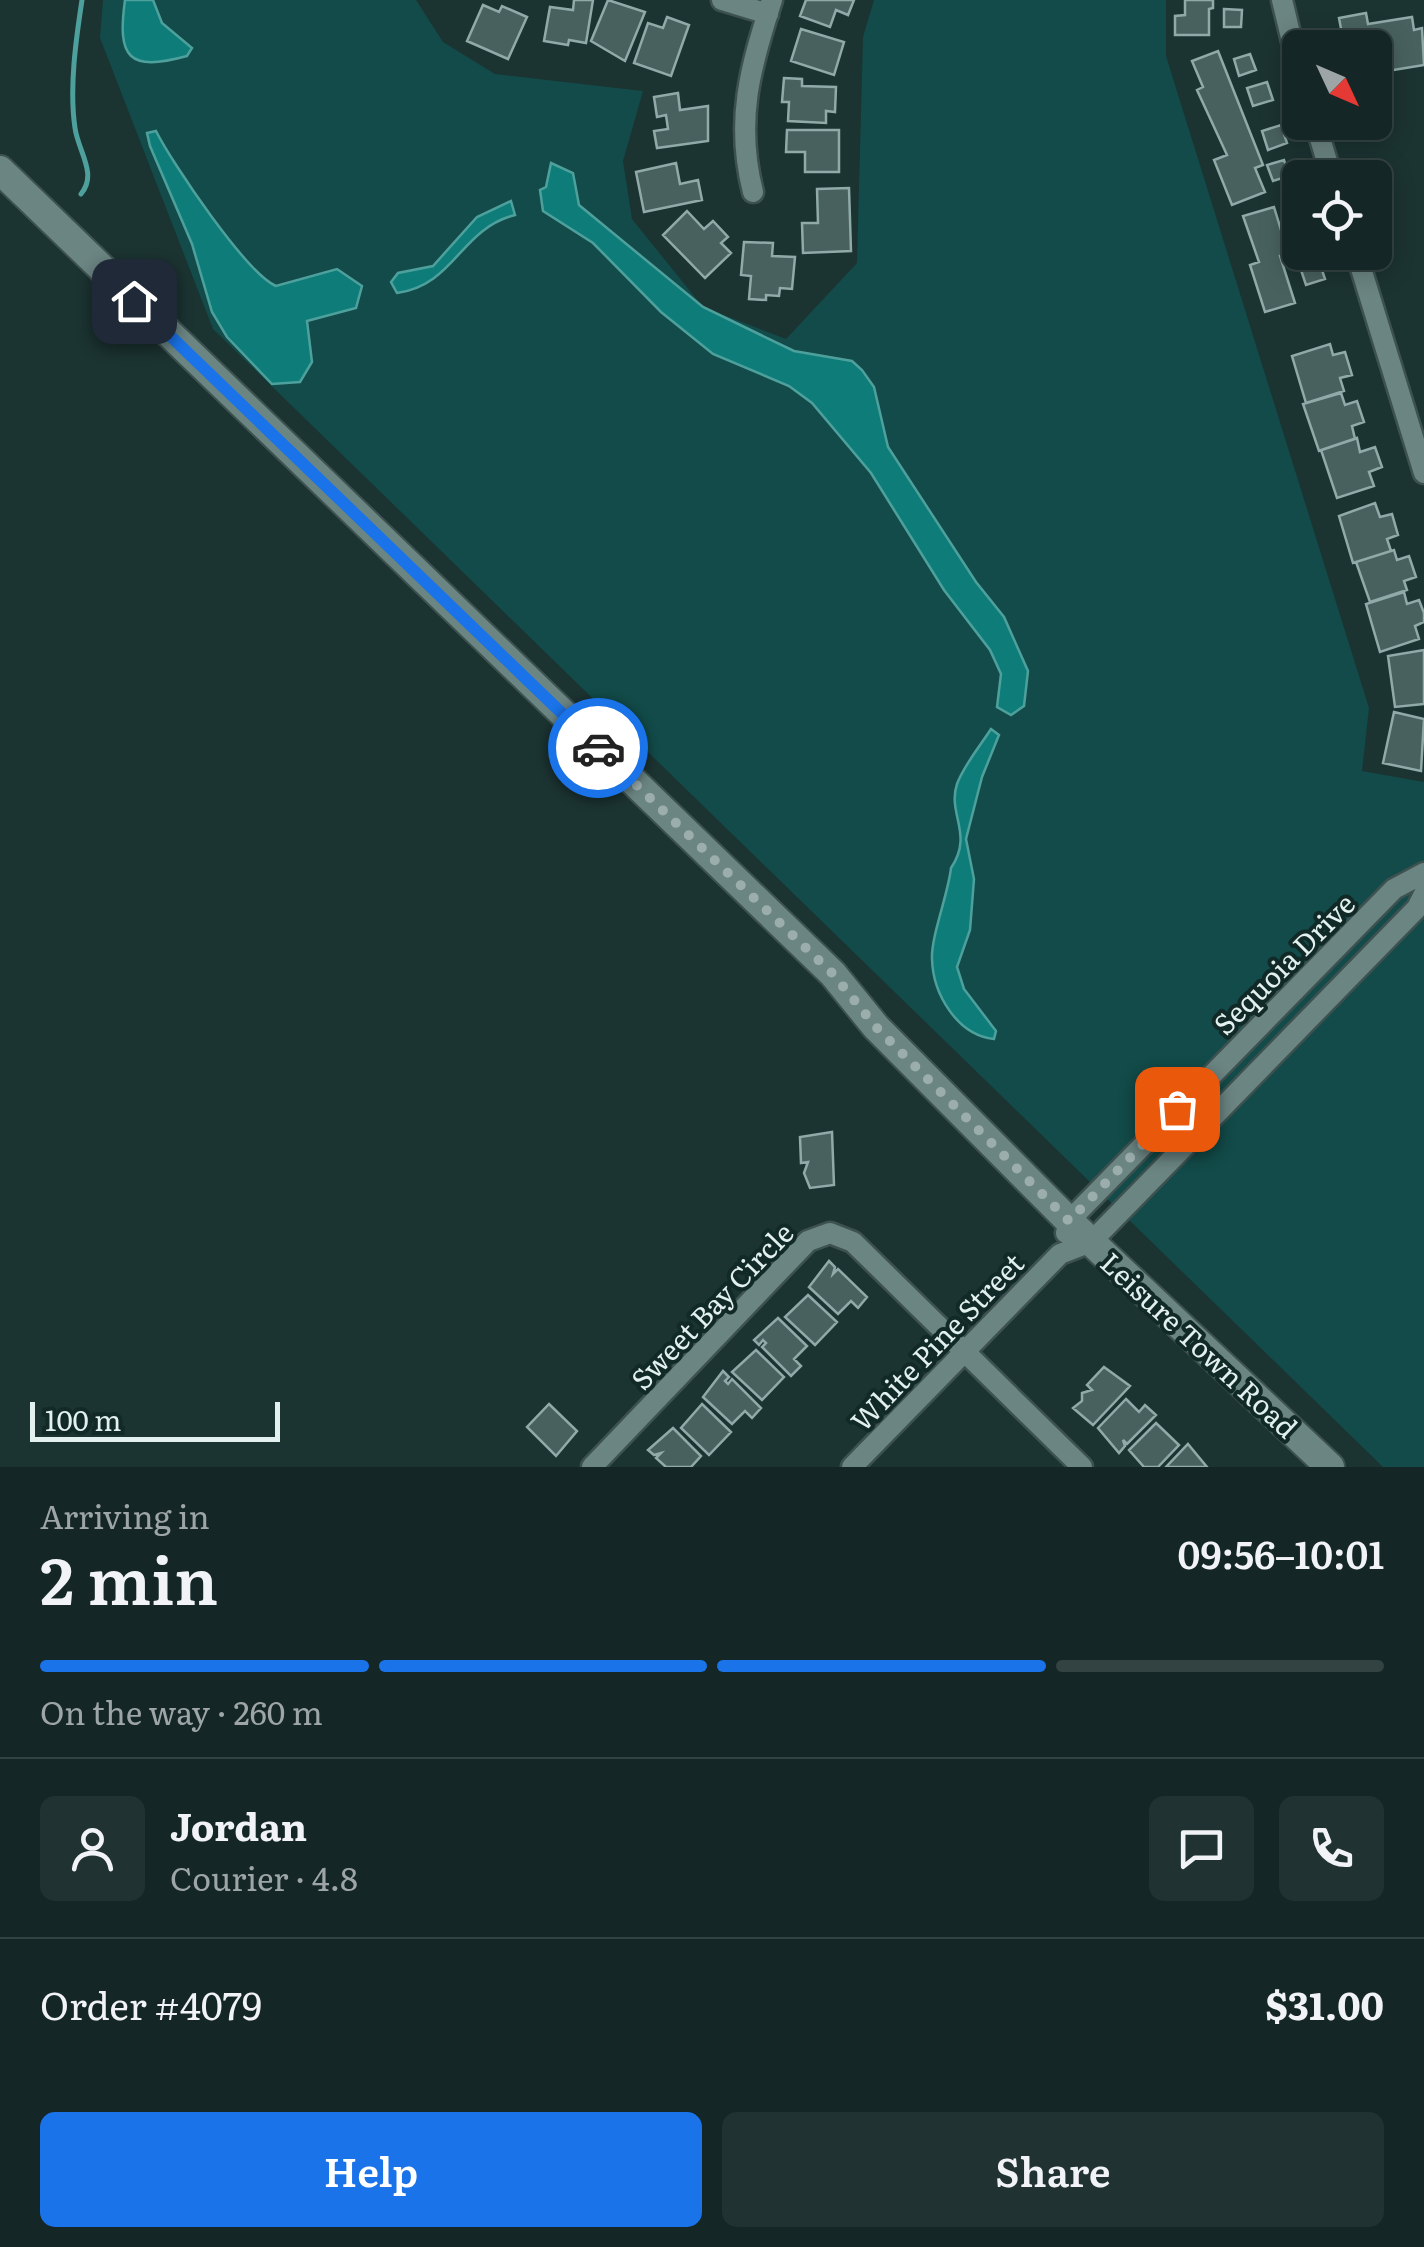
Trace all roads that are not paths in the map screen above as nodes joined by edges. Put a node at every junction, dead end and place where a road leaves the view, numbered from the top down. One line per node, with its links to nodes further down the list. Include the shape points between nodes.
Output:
1 (722, 0): 3 (street)
2 (1282, 0): 4 (street)
3 (770, 7): 6 (street, via 745,96 742,134)
4 (1289, 30)
5 (0, 170): 11 (main road, Leisure Town Road, via 833,974 876,1027)
6 (754, 192)
7 (1362, 270): 8 (street)
8 (1424, 473)
9 (1424, 873): 11 (street, Sequoia Drive, via 1394,890)
10 (1424, 894): 12 (street, Sequoia Drive)
11 (1069, 1221): 12 (main road, Leisure Town Road); 13 (street, Sequoia Drive)
12 (1091, 1242): 13 (street, Sequoia Drive); 18 (main road, Leisure Town Road)
13 (1060, 1254): 14 (street, White Pine Street)
14 (964, 1354): 15 (street, Sweet Bay Circle, via 853,1242 822,1234); 16 (street, White Pine Street); 17 (street)
15 (592, 1467)
16 (852, 1467)
17 (1082, 1467)
18 (1330, 1467)

